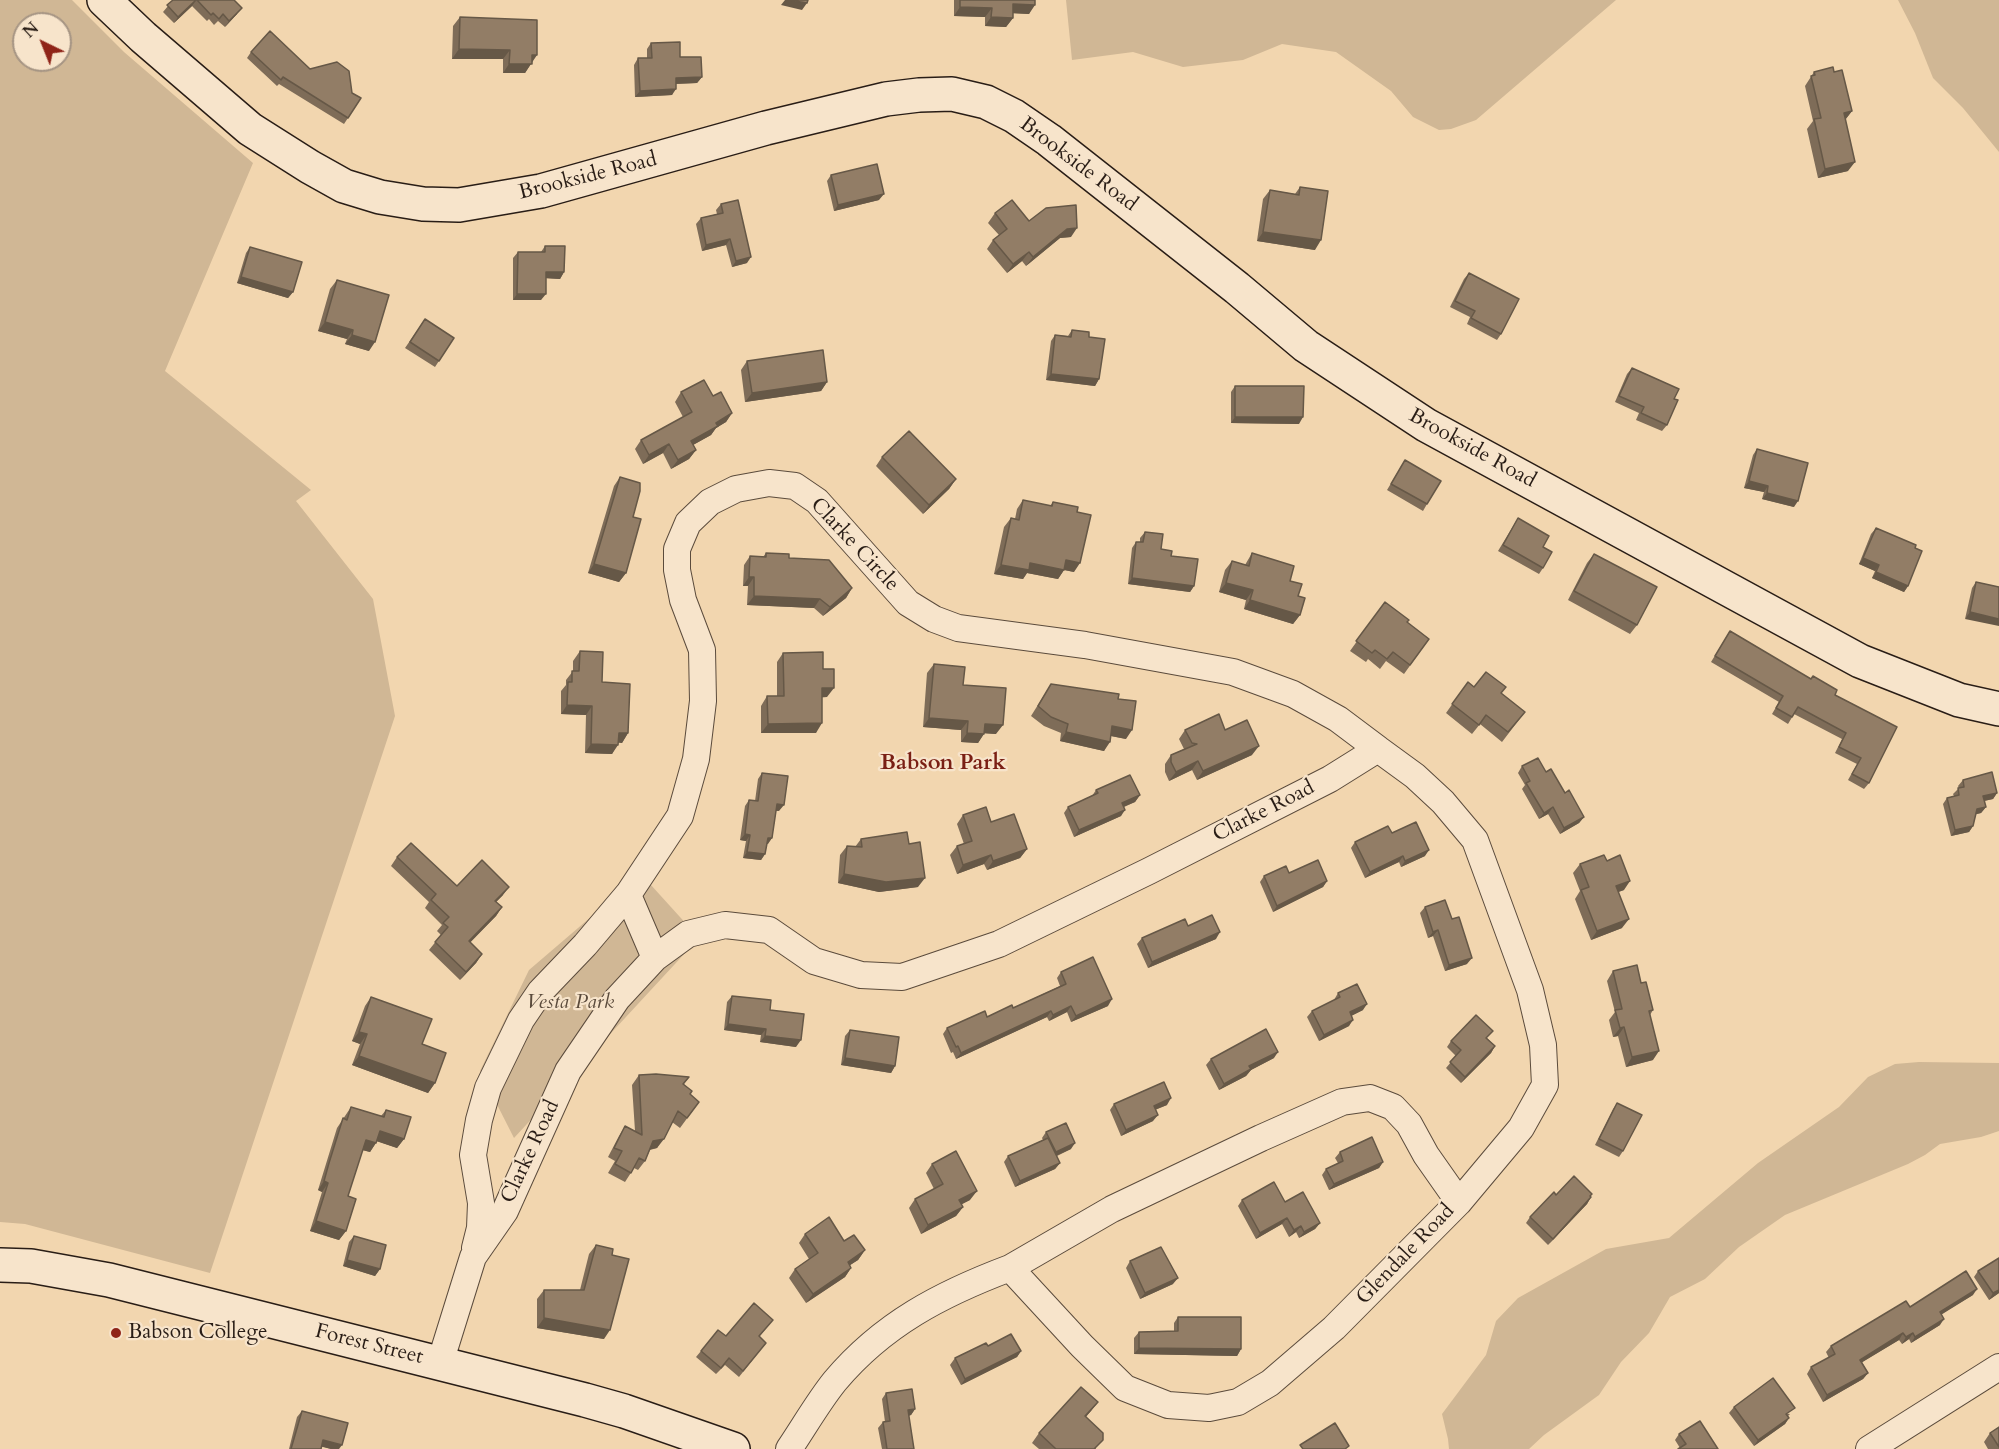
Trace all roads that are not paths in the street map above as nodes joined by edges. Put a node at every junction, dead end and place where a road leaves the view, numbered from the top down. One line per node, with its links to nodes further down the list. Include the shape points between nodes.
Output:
1 (104, 0): 2 (street, Brookside Road, via 250,129 300,161 344,186 423,204 459,205 542,191 886,99 952,94 986,102 1049,140 1306,346 1426,425 1860,661 1959,700)
2 (1999, 709)
3 (1378, 749): 4 (street, Clarke Circle, via 1338,719 1293,694 1233,672 1085,645 958,628 934,619 908,603 817,501 795,486 769,483 736,489 710,502 688,523 677,549 683,600 702,650 703,701 696,759 680,816); 5 (street, Clarke Road, via 1330,779 1010,938 902,977 861,975 814,961 769,930 725,925 688,934); 6 (street, via 1443,802 1475,840 1530,990 1543,1045 1545,1085 1521,1128)
4 (628, 895): 5 (street); 7 (street, Clarke Circle, via 540,992 521,1020 488,1088 473,1155 481,1203)
5 (655, 958): 7 (street, Clarke Road, via 617,999 568,1071 505,1210)
6 (1459, 1202): 9 (street, Glendale Road, via 1394,1107 1370,1098 1342,1102 1112,1209); 9 (street, Glendale Road, via 1334,1328 1270,1383 1238,1402 1209,1408 1168,1405 1125,1388)
7 (473, 1257): 10 (street, Clarke Road)
8 (0, 1265): 10 (street, Forest Street, via 31,1266 109,1280)
9 (1010, 1268): 13 (street, Glendale Road, via 964,1285 910,1314 868,1346 834,1382)
10 (440, 1363): 12 (street, Forest Street, via 624,1411)
11 (1999, 1367): 14 (street)
12 (733, 1449)
13 (789, 1449)
14 (1869, 1449)

